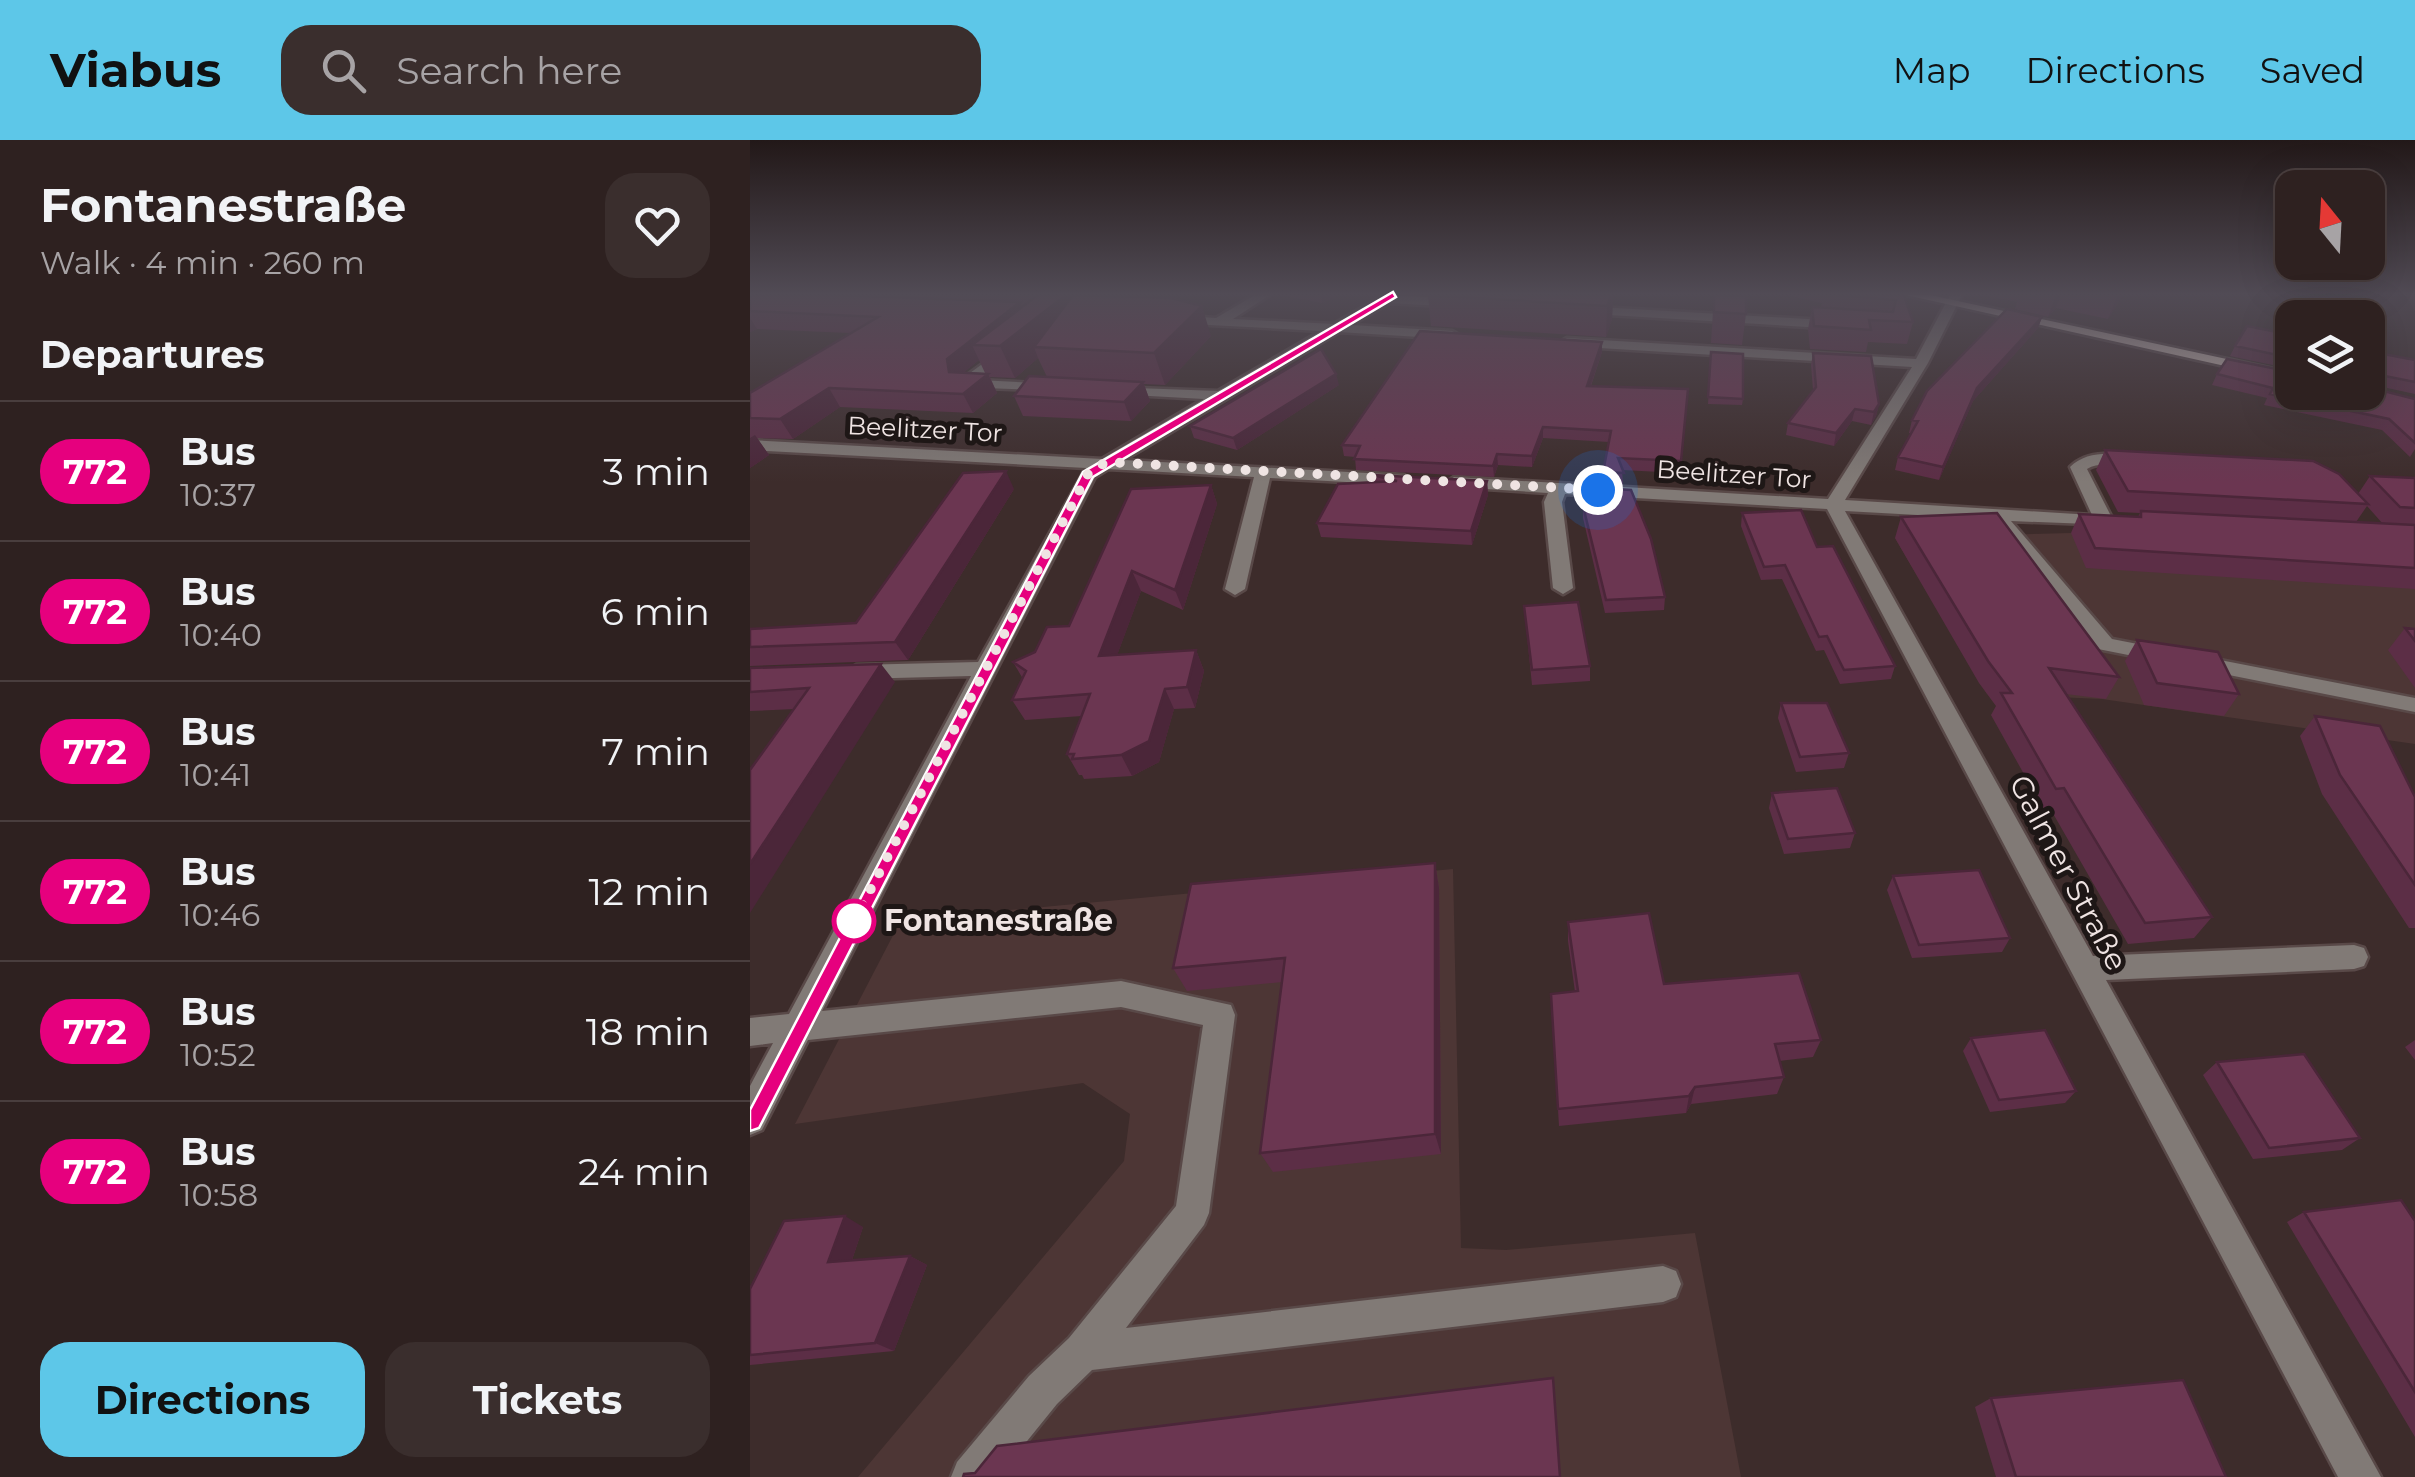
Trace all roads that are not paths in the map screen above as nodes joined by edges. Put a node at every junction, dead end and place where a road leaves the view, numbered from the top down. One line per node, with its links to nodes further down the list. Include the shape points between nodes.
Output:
1 (997, 357): 8 (street, via 964,384)
2 (1289, 357): 10 (street)
3 (1823, 357): 6 (street)
4 (1924, 357): 6 (street)
5 (2207, 357): 7 (main road)
6 (1921, 363): 18 (street)
7 (2275, 373)
8 (1076, 388)
9 (1094, 389): 10 (street)
10 (1224, 396): 12 (street)
11 (750, 445): 12 (street, Beelitzer Tor)
12 (1106, 462): 14 (street, Beelitzer Tor); 24 (street, via 1088,474)
13 (2160, 462): 20 (street, via 2081,463)
14 (1263, 473): 15 (street, Beelitzer Tor); 23 (street)
15 (1421, 481)
16 (1441, 482): 17 (street, Beelitzer Tor)
17 (1559, 488): 18 (street, Beelitzer Tor); 22 (street, via 1553,502)
18 (1833, 505): 19 (street, Beelitzer Tor); 28 (street, Galmer Straße)
19 (1997, 515): 20 (street, Beelitzer Tor); 26 (street, via 2105,644)
20 (2104, 521): 21 (street, Beelitzer Tor)
21 (2124, 522)
22 (1563, 588)
23 (1235, 590)
24 (986, 669): 25 (street); 29 (street)
25 (831, 673)
26 (2415, 705)
27 (2354, 957): 28 (street)
28 (2082, 968): 35 (street, Galmer Straße)
29 (799, 1027): 30 (street); 31 (street); 33 (street, via 1121,994 1220,1015 1192,1213)
30 (750, 1032)
31 (750, 1119)
32 (1663, 1284): 33 (street)
33 (1083, 1352): 34 (street)
34 (972, 1477)
35 (2360, 1477)

